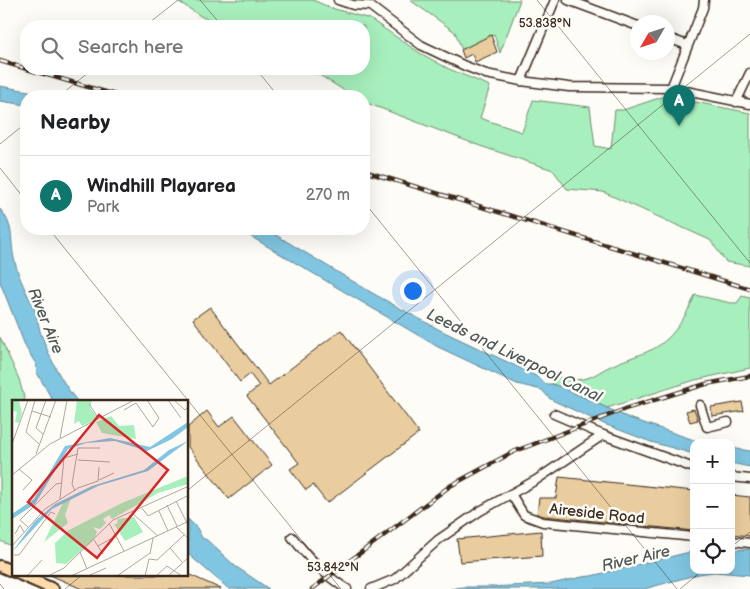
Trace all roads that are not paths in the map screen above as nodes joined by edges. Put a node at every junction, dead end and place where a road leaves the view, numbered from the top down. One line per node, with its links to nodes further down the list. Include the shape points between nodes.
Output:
1 (338, 0): 4 (street, via 353,5)
2 (555, 0): 10 (street)
3 (568, 0): 6 (street)
4 (371, 3): 10 (street, via 421,45 486,74)
5 (704, 4): 8 (street)
6 (630, 23)
7 (675, 41): 8 (street)
8 (687, 45): 11 (street)
9 (750, 73): 12 (street)
10 (521, 81): 11 (street, via 569,87)
11 (671, 88): 12 (street)
12 (736, 102): 13 (street)
13 (750, 104)
14 (700, 405): 16 (street, via 707,426)
15 (554, 414): 17 (street)
16 (728, 422)
17 (603, 435): 18 (street); 21 (street)
18 (690, 467)
19 (735, 477): 20 (street)
20 (750, 479)
21 (511, 494): 23 (street, Aireside Road, via 524,514 543,522); 31 (street, via 438,540 395,579)
22 (292, 537): 30 (street, via 331,580)
23 (690, 538)
24 (735, 541): 25 (street)
25 (750, 543)
26 (0, 566): 27 (main road)
27 (12, 571)
28 (23, 576): 29 (main road)
29 (53, 589)
30 (347, 589)
31 (371, 589)

